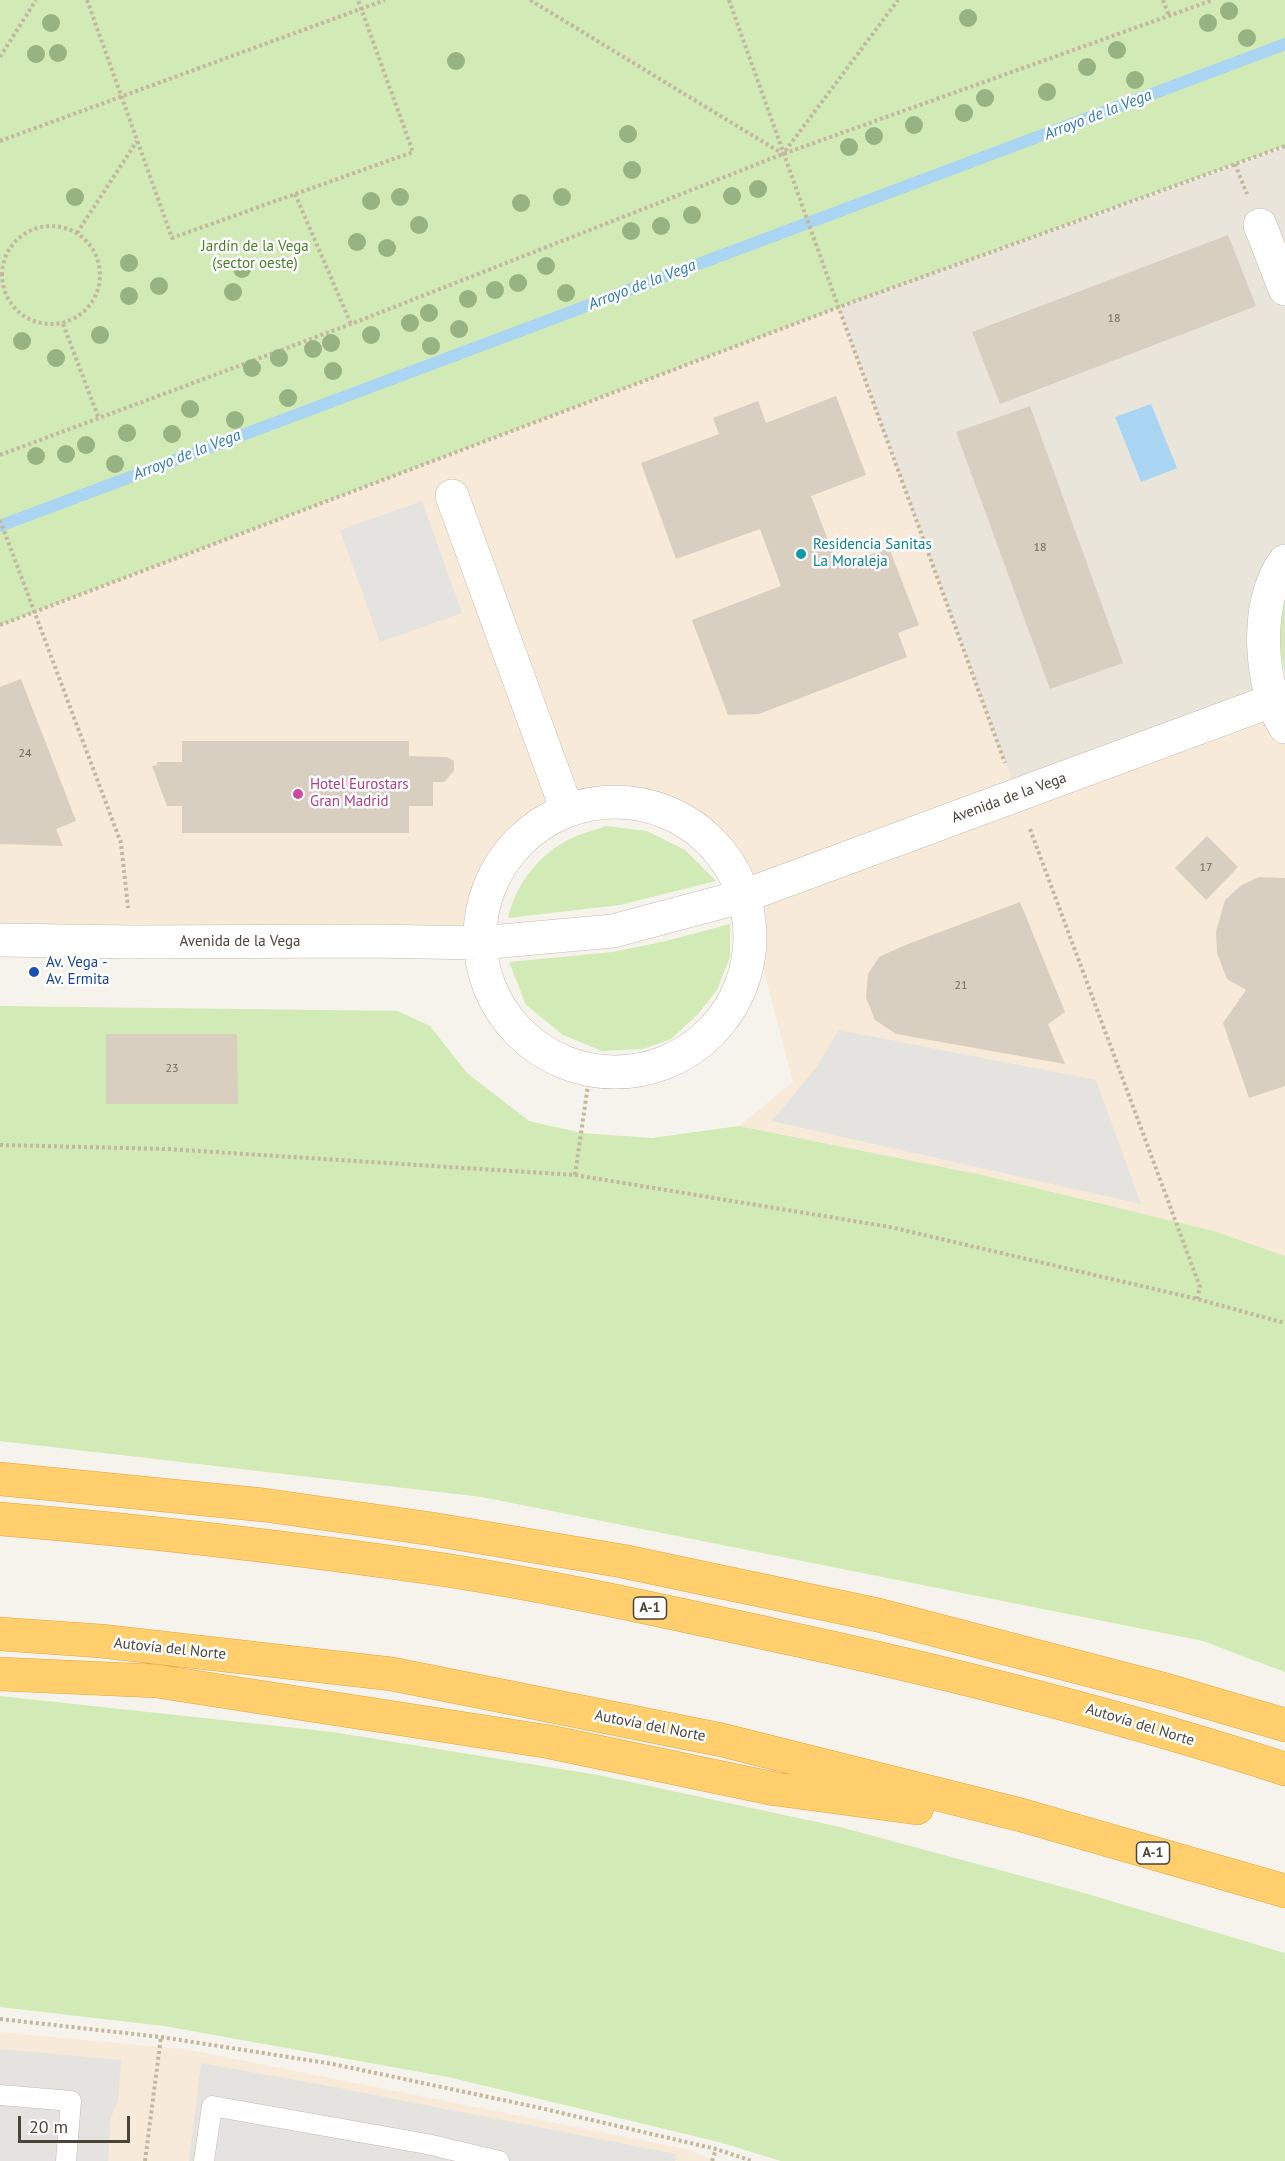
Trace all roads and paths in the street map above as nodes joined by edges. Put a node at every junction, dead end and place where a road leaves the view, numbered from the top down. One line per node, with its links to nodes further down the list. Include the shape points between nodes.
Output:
1 (36, 0): 12 (path)
2 (87, 0): 13 (path)
3 (358, 0): 10 (path)
4 (386, 0): 10 (path)
5 (530, 0): 17 (path)
6 (729, 0): 17 (path)
7 (898, 0): 17 (path)
8 (1163, 0): 11 (path)
9 (1213, 0): 11 (path)
10 (361, 9): 13 (path); 18 (path, via 412,152)
11 (1169, 16): 17 (path)
12 (0, 57)
13 (122, 97): 14 (path); 15 (path)
14 (0, 141)
15 (137, 141): 18 (path, via 172,237); 20 (path)
16 (1285, 146): 32 (path, via 839,307)
17 (783, 154): 22 (path); 26 (path)
18 (296, 194): 26 (path)
19 (1260, 225): 21 (street)
20 (77, 233): 23 (path, via 43,227 22,235 12,244 2,271); 25 (path, via 98,258 99,291 78,317)
21 (1285, 289)
22 (833, 292)
23 (7, 298): 24 (path); 25 (path, via 31,321 46,325)
24 (0, 301)
25 (63, 323): 27 (path)
26 (351, 324): 27 (path)
27 (99, 418): 28 (path)
28 (0, 455)
29 (452, 496): 35 (street)
30 (0, 520): 32 (path)
31 (1285, 561): 34 (street, Avenida de la Vega, via 1266,605 1264,642 1267,672)
32 (33, 613): 33 (path); 38 (path, via 122,843)
33 (0, 625)
34 (1281, 707): 36 (street, Avenida de la Vega)
35 (567, 810): 36 (street, via 600,802 634,804 671,814 704,834 729,863); 39 (street, via 535,828 507,855 487,891)
36 (744, 896): 39 (street, Avenida de la Vega, via 613,931); 40 (street, via 751,928 748,966 738,999 716,1030 688,1051 657,1066 625,1072)
37 (0, 940): 38 (street, Avenida de la Vega)
38 (131, 942): 39 (street, Avenida de la Vega)
39 (479, 944): 40 (street, via 487,982 505,1016 525,1040 555,1060)
40 (590, 1071): 42 (path)
41 (0, 1145): 42 (path, via 167,1149)
42 (575, 1175): 43 (path, via 890,1227)
43 (1285, 1323)
44 (3, 1480): 48 (highway, via 264,1505 432,1528 622,1561 878,1615)
45 (0, 1519): 49 (highway, Autovía del Norte / A-1, via 120,1529 440,1569 609,1599 864,1654 1074,1705)
46 (0, 1634): 50 (highway, Autovía del Norte / A-1, via 101,1641 392,1674 722,1740)
47 (0, 1674): 50 (highway, via 156,1681 550,1742 775,1789 925,1809)
48 (1285, 1725)
49 (1285, 1769)
50 (1022, 1815): 51 (highway, Autovía del Norte / A-1)
51 (1285, 1891)
52 (0, 2019): 53 (path)
53 (161, 2037): 55 (path, via 333,2064); 57 (path)
54 (0, 2095): 56 (lane, via 71,2101)
55 (716, 2149): 60 (path); 61 (path)
56 (66, 2161)
57 (145, 2161)
58 (204, 2161): 59 (lane, via 212,2106 427,2144)
59 (499, 2161)
60 (712, 2161)
61 (752, 2161)

